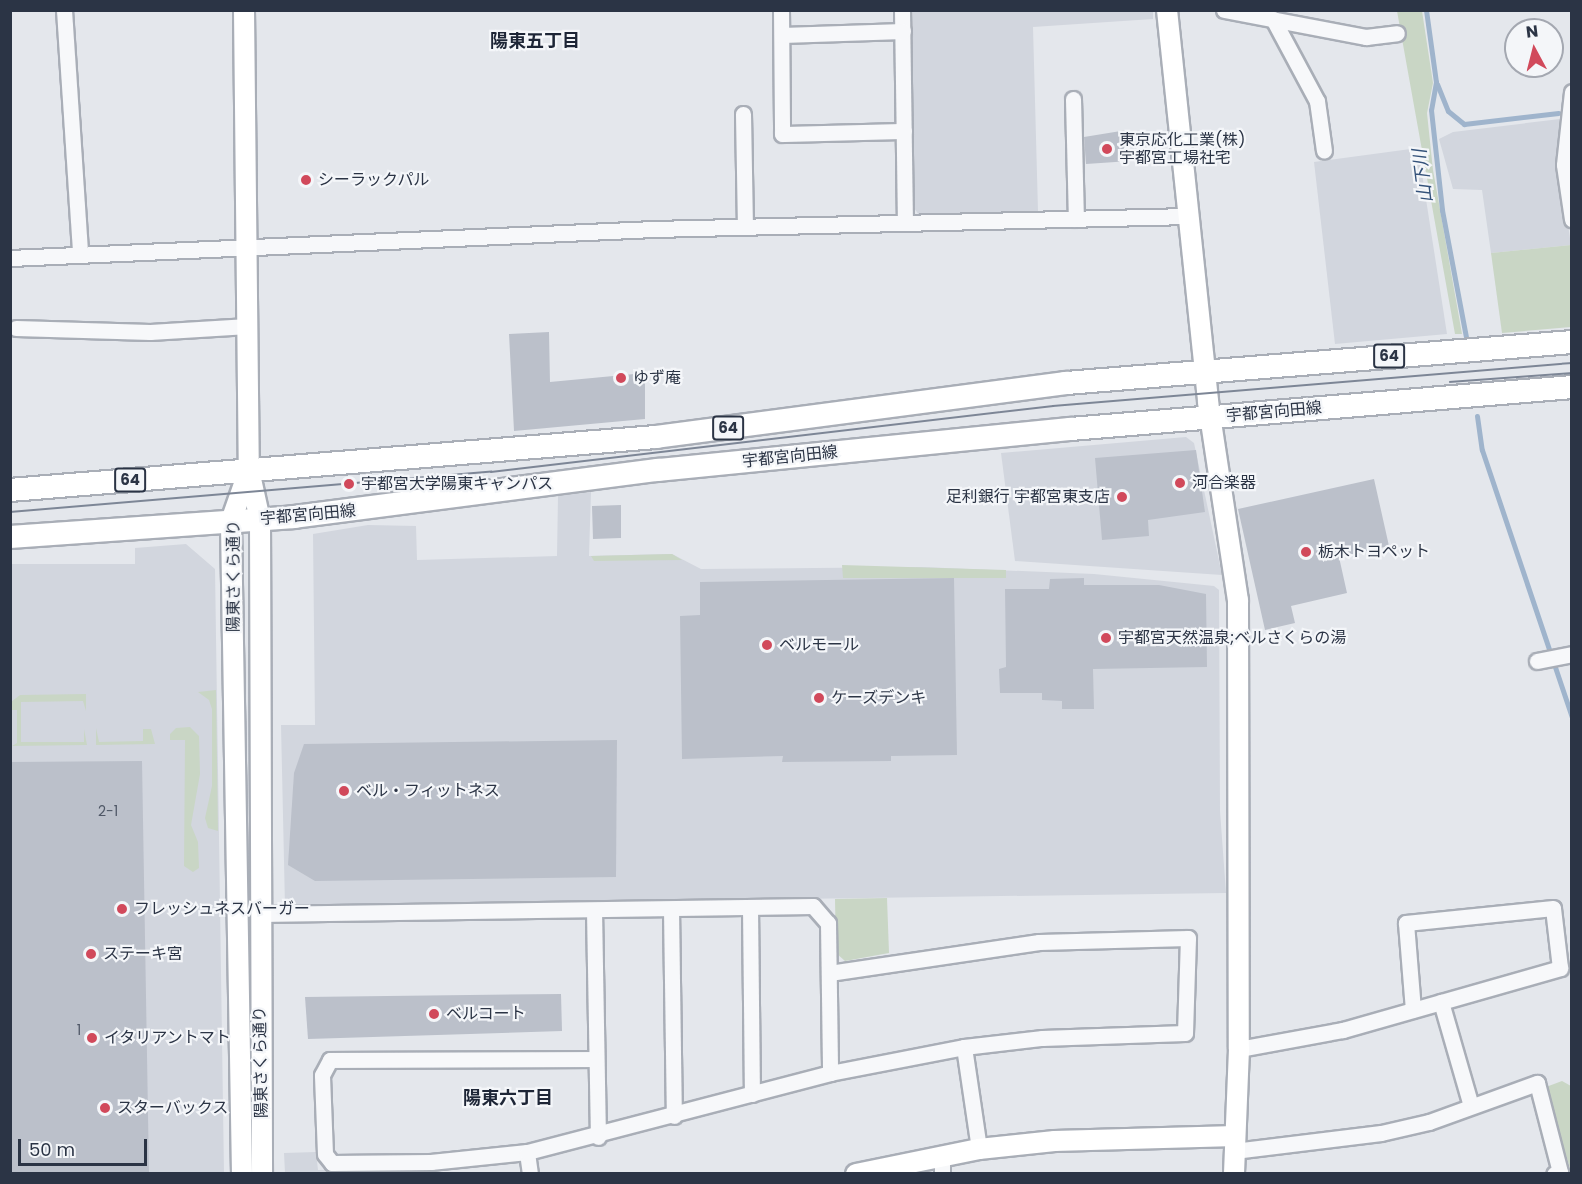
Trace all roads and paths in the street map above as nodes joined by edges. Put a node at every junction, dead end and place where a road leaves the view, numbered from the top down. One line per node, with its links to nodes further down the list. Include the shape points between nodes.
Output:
1 (64, 10): 22 (street)
2 (244, 10): 21 (street)
3 (781, 10): 10 (street)
4 (902, 10): 8 (street)
5 (1167, 10): 16 (street)
6 (1224, 10): 7 (street)
7 (1273, 19): 9 (street, via 1366,37); 15 (street, via 1317,101)
8 (903, 31): 10 (street); 14 (street)
9 (1397, 33)
10 (782, 35): 14 (street, via 782,134)
11 (1572, 92): 18 (street, via 1564,165)
12 (1073, 99): 17 (street)
13 (743, 114): 20 (street)
14 (904, 131): 19 (street)
15 (1324, 151)
16 (1188, 216): 17 (street); 27 (street)
17 (1076, 219): 19 (street)
18 (1572, 219)
19 (905, 223): 20 (street)
20 (745, 226): 21 (street)
21 (248, 246): 22 (street); 24 (street)
22 (80, 254): 23 (street)
23 (10, 258)
24 (248, 326): 25 (street, via 150,332); 30 (street)
25 (16, 328)
26 (1572, 342): 27 (main road, 64)
27 (1206, 371): 29 (street); 30 (main road, 64, via 1066,383 656,437)
28 (1572, 387): 29 (main road, 宇都宮向田線 / 64)
29 (1213, 417): 32 (main road, 宇都宮向田線 / 64, via 658,470 449,500); 45 (street, via 1239,609)
30 (249, 470): 31 (main road, 64); 32 (street, 陽東さくら通り); 33 (street, 陽東さくら通り)
31 (10, 490)
32 (260, 519): 33 (main road, 宇都宮向田線 / 64); 40 (street, 陽東さくら通り)
33 (231, 521): 34 (main road, 宇都宮向田線 / 64); 56 (street, 陽東さくら通り)
34 (10, 537)
35 (1568, 655): 36 (street)
36 (1539, 660)
37 (750, 908): 38 (street); 41 (street, via 813,906 828,923); 48 (street)
38 (671, 909): 39 (street); 50 (street)
39 (594, 910): 40 (street); 46 (street)
40 (259, 914): 57 (street, 陽東さくら通り)
41 (829, 974): 44 (street, via 1039,942 1188,938 1185,1033 1042,1038); 47 (street)
42 (1441, 1002): 43 (street); 43 (street, via 1560,968 1553,908 1406,923); 49 (street)
43 (1413, 1010): 45 (street, via 1343,1030)
44 (964, 1047): 47 (street); 53 (street)
45 (1239, 1049): 52 (street)
46 (596, 1059): 51 (street); 54 (street, via 330,1060 322,1075 325,1154 332,1163 431,1162)
47 (830, 1073): 48 (street)
48 (752, 1094): 50 (street)
49 (1471, 1106): 52 (street, via 1381,1133); 61 (street, via 1537,1083 1560,1172)
50 (674, 1116): 51 (street)
51 (598, 1137): 54 (street)
52 (1235, 1143): 53 (street, via 1066,1141); 60 (street)
53 (979, 1149): 55 (street)
54 (526, 1152): 58 (street)
55 (942, 1164): 59 (street)
56 (242, 1173)
57 (262, 1173)
58 (530, 1173)
59 (856, 1173)
60 (1234, 1173)
61 (1554, 1173)

